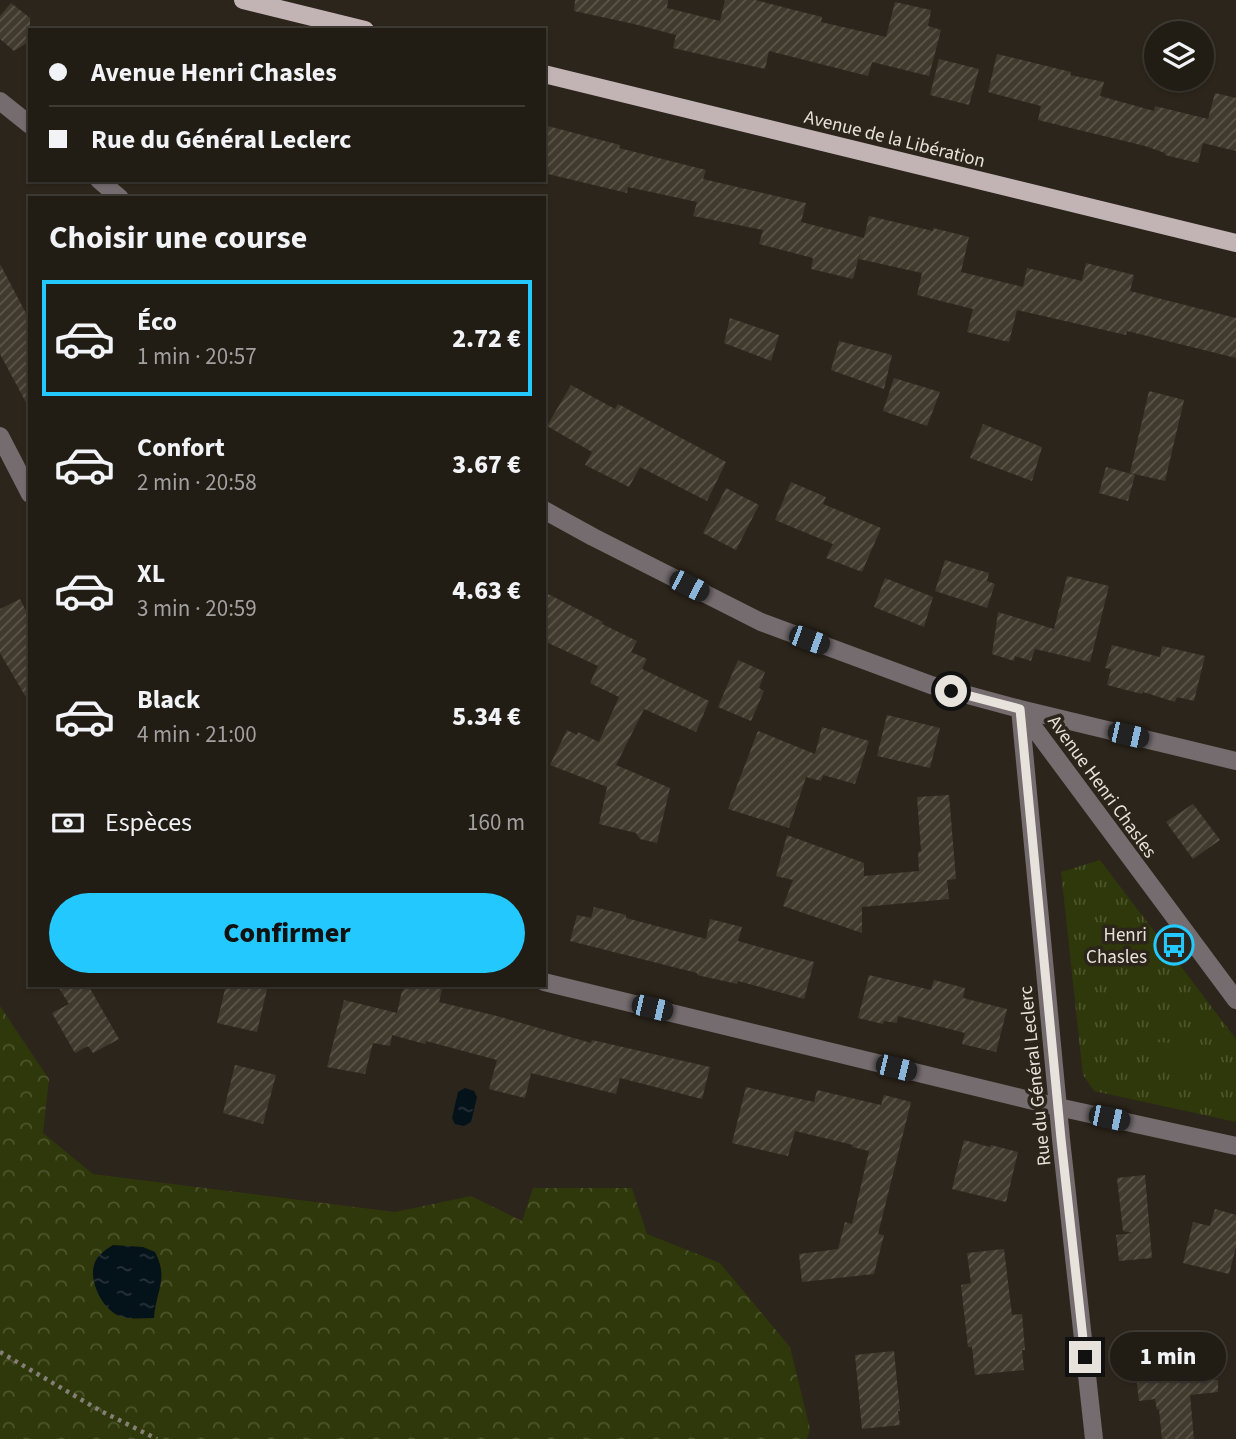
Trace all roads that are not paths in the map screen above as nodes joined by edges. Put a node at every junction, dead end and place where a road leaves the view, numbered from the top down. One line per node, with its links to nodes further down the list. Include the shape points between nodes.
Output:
1 (243, 0): 2 (main road)
2 (357, 28)
3 (546, 74): 8 (main road, Avenue de la Libération)
4 (0, 101): 5 (street)
5 (28, 123)
6 (101, 182): 7 (street)
7 (118, 196)
8 (1236, 243)
9 (0, 436): 10 (street)
10 (28, 490)
11 (546, 511): 12 (street, Avenue Henri Chasles, via 761,622 931,685)
12 (1020, 709): 13 (street); 15 (street, Avenue Henri Chasles); 16 (street, Rue du Général Leclerc)
13 (1236, 761)
14 (546, 982): 16 (street)
15 (1236, 1000)
16 (1058, 1107): 17 (street); 18 (street, Rue du Général Leclerc)
17 (1236, 1146)
18 (1094, 1439)

